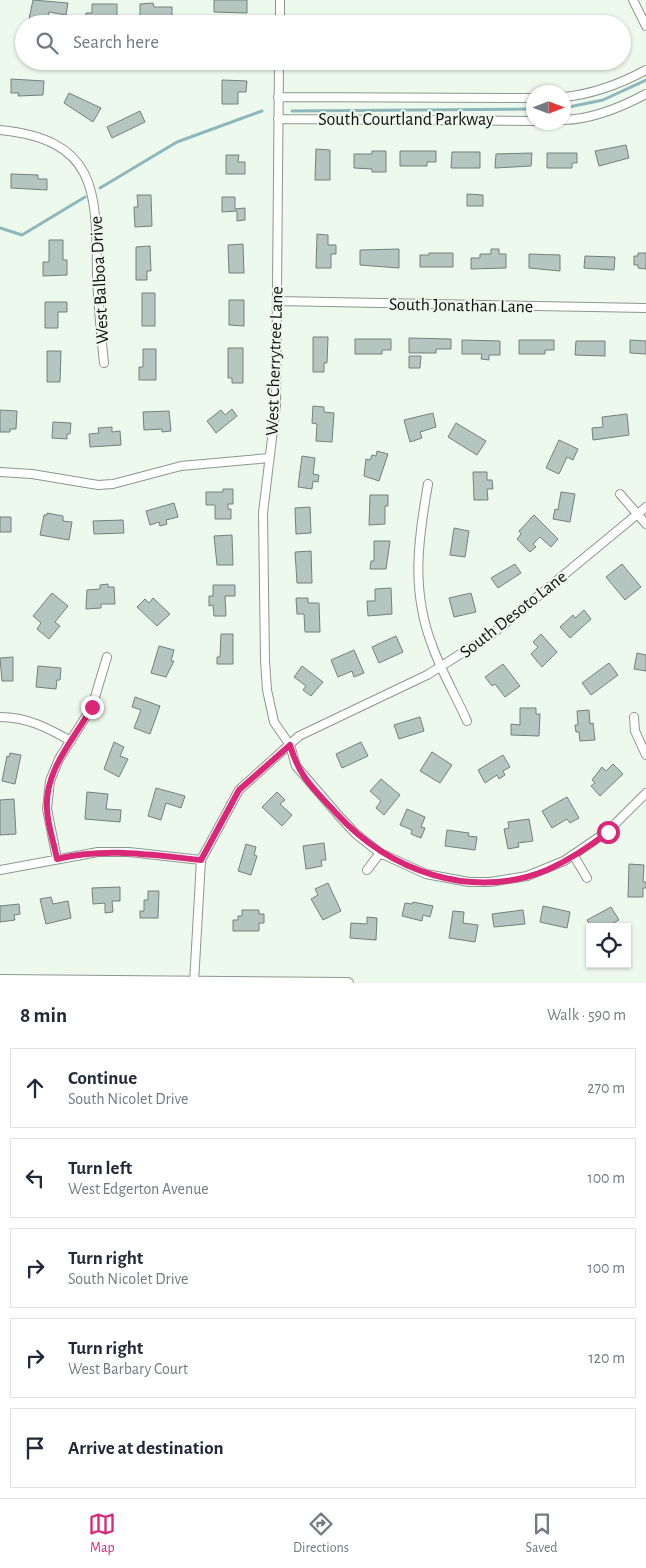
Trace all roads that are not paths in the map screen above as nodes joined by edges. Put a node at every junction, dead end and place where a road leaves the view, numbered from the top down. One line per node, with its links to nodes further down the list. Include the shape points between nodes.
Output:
1 (280, 0): 3 (street)
2 (633, 0): 4 (street)
3 (280, 15)
4 (646, 26)
5 (279, 70): 9 (street, West Cherrytree Lane)
6 (646, 70): 8 (street, via 613,86)
7 (646, 94): 12 (street, via 612,110)
8 (571, 96)
9 (278, 97): 10 (street, South Courtland Parkway); 11 (street, West Cherrytree Lane)
10 (526, 98)
11 (278, 119): 13 (street, South Courtland Parkway); 15 (street, West Cherrytree Lane)
12 (571, 119)
13 (526, 120)
14 (0, 130): 17 (street, West Balboa Drive, via 48,139 73,157 82,171 93,196 97,222)
15 (277, 301): 16 (street, South Jonathan Lane); 18 (street, West Cherrytree Lane, via 276,405)
16 (646, 308)
17 (104, 363)
18 (269, 458): 19 (street, via 181,466 98,485); 31 (street, West Cherrytree Lane, via 262,513 265,661 268,700 274,722)
19 (0, 472)
20 (428, 484): 26 (street, via 418,537 418,573 423,616 430,643)
21 (620, 494): 23 (street)
22 (646, 507): 23 (street, South Desoto Lane)
23 (638, 514): 24 (street); 26 (street, South Desoto Lane, via 491,635)
24 (646, 524)
25 (107, 657): 30 (street, via 92,707)
26 (442, 666): 29 (street); 31 (street, South Desoto Lane, via 299,736)
27 (0, 717): 30 (street, via 43,726)
28 (634, 717): 32 (street, via 635,731)
29 (467, 721)
30 (72, 741): 36 (street, via 56,765 48,795 49,823)
31 (290, 745): 34 (street, West Cherrytree Lane, via 296,766 308,782 356,834); 37 (street, South Desoto Lane, via 239,790)
32 (646, 755)
33 (646, 793): 35 (street, West Cherrytree Lane, via 608,832)
34 (380, 853): 35 (street, West Cherrytree Lane, via 426,874 490,882 527,876); 39 (street)
35 (574, 856): 40 (street)
36 (57, 859): 37 (street, via 98,852 128,852); 38 (street)
37 (201, 860): 42 (street)
38 (0, 870)
39 (367, 870)
40 (587, 878)
41 (0, 980): 42 (street)
42 (194, 982): 43 (street)
43 (348, 983)

